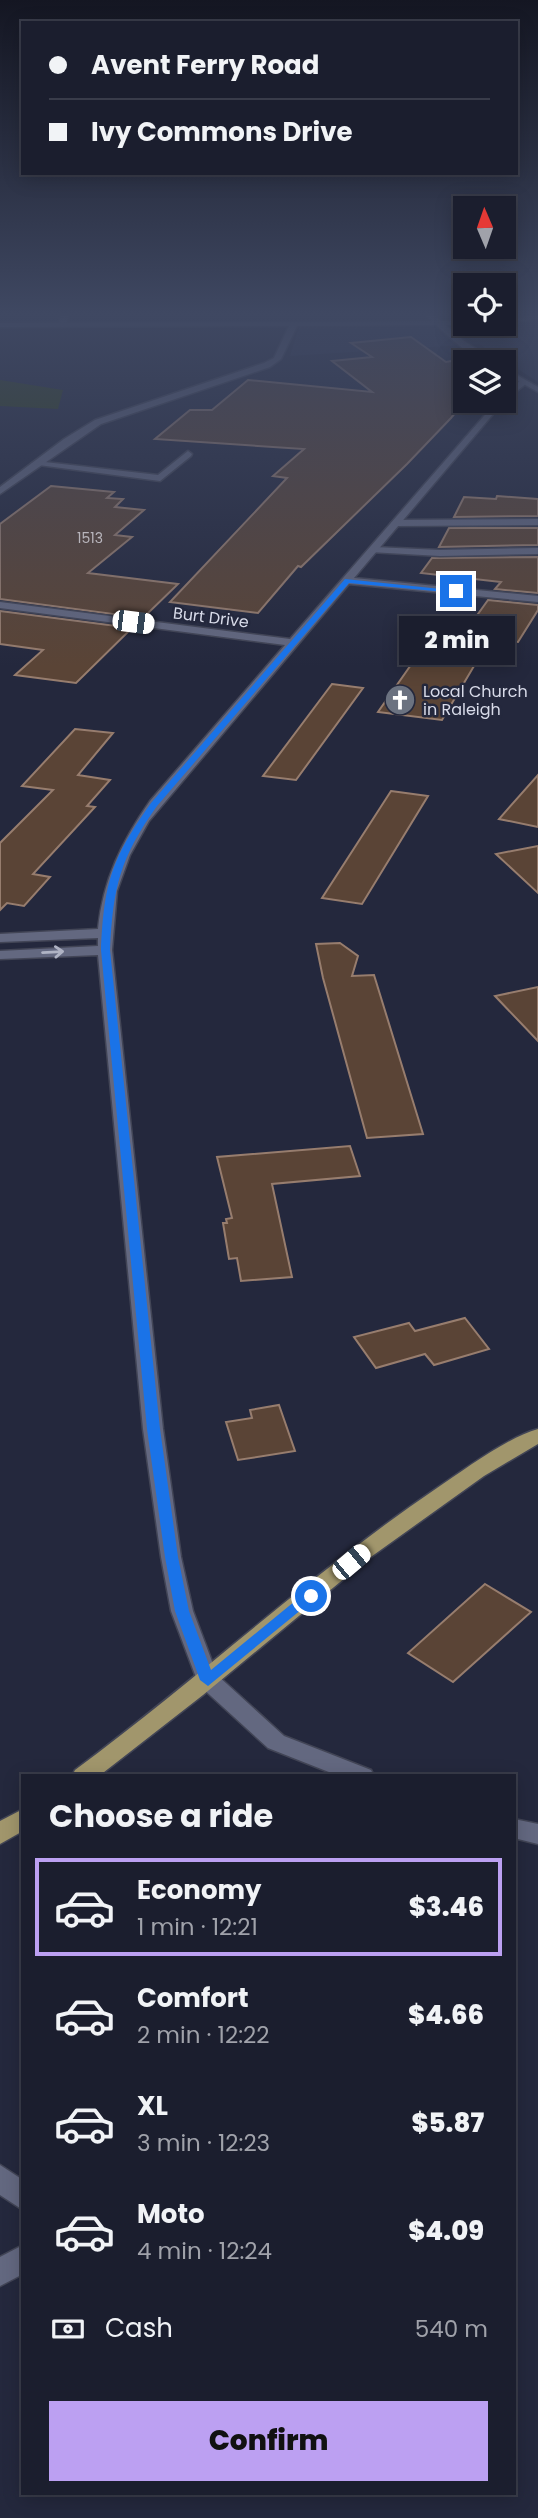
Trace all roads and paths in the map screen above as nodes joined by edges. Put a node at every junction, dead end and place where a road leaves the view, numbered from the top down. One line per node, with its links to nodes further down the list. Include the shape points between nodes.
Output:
1 (82, 433): 4 (street)
2 (474, 433): 9 (street)
3 (188, 454): 5 (street)
4 (36, 464): 5 (street); 7 (street)
5 (160, 478): 6 (street)
6 (151, 485)
7 (0, 491)
8 (538, 522): 10 (street)
9 (396, 523): 10 (street); 13 (street)
10 (430, 523): 11 (street)
11 (422, 533)
12 (414, 543): 15 (street)
13 (373, 550): 15 (street); 16 (street)
14 (538, 551): 15 (street)
15 (407, 553)
16 (348, 581): 17 (street); 19 (street)
17 (538, 599)
18 (0, 605): 19 (street, Burt Drive)
19 (292, 643): 21 (street, via 154,804 129,840 115,873)
20 (0, 938): 21 (street)
21 (105, 941): 22 (street, one-way to 21); 24 (street, via 164,1506 182,1611)
22 (0, 955)
23 (538, 1435): 24 (main road, via 391,1528)
24 (208, 1680): 25 (main road); 26 (street, via 276,1742)
25 (86, 1774)
26 (358, 1774)
27 (21, 1819): 29 (main road)
28 (516, 1828): 30 (street)
29 (0, 1834)
30 (538, 1834)
31 (0, 2178): 32 (street)
32 (21, 2195)
33 (21, 2260): 34 (street)
34 (0, 2272)

